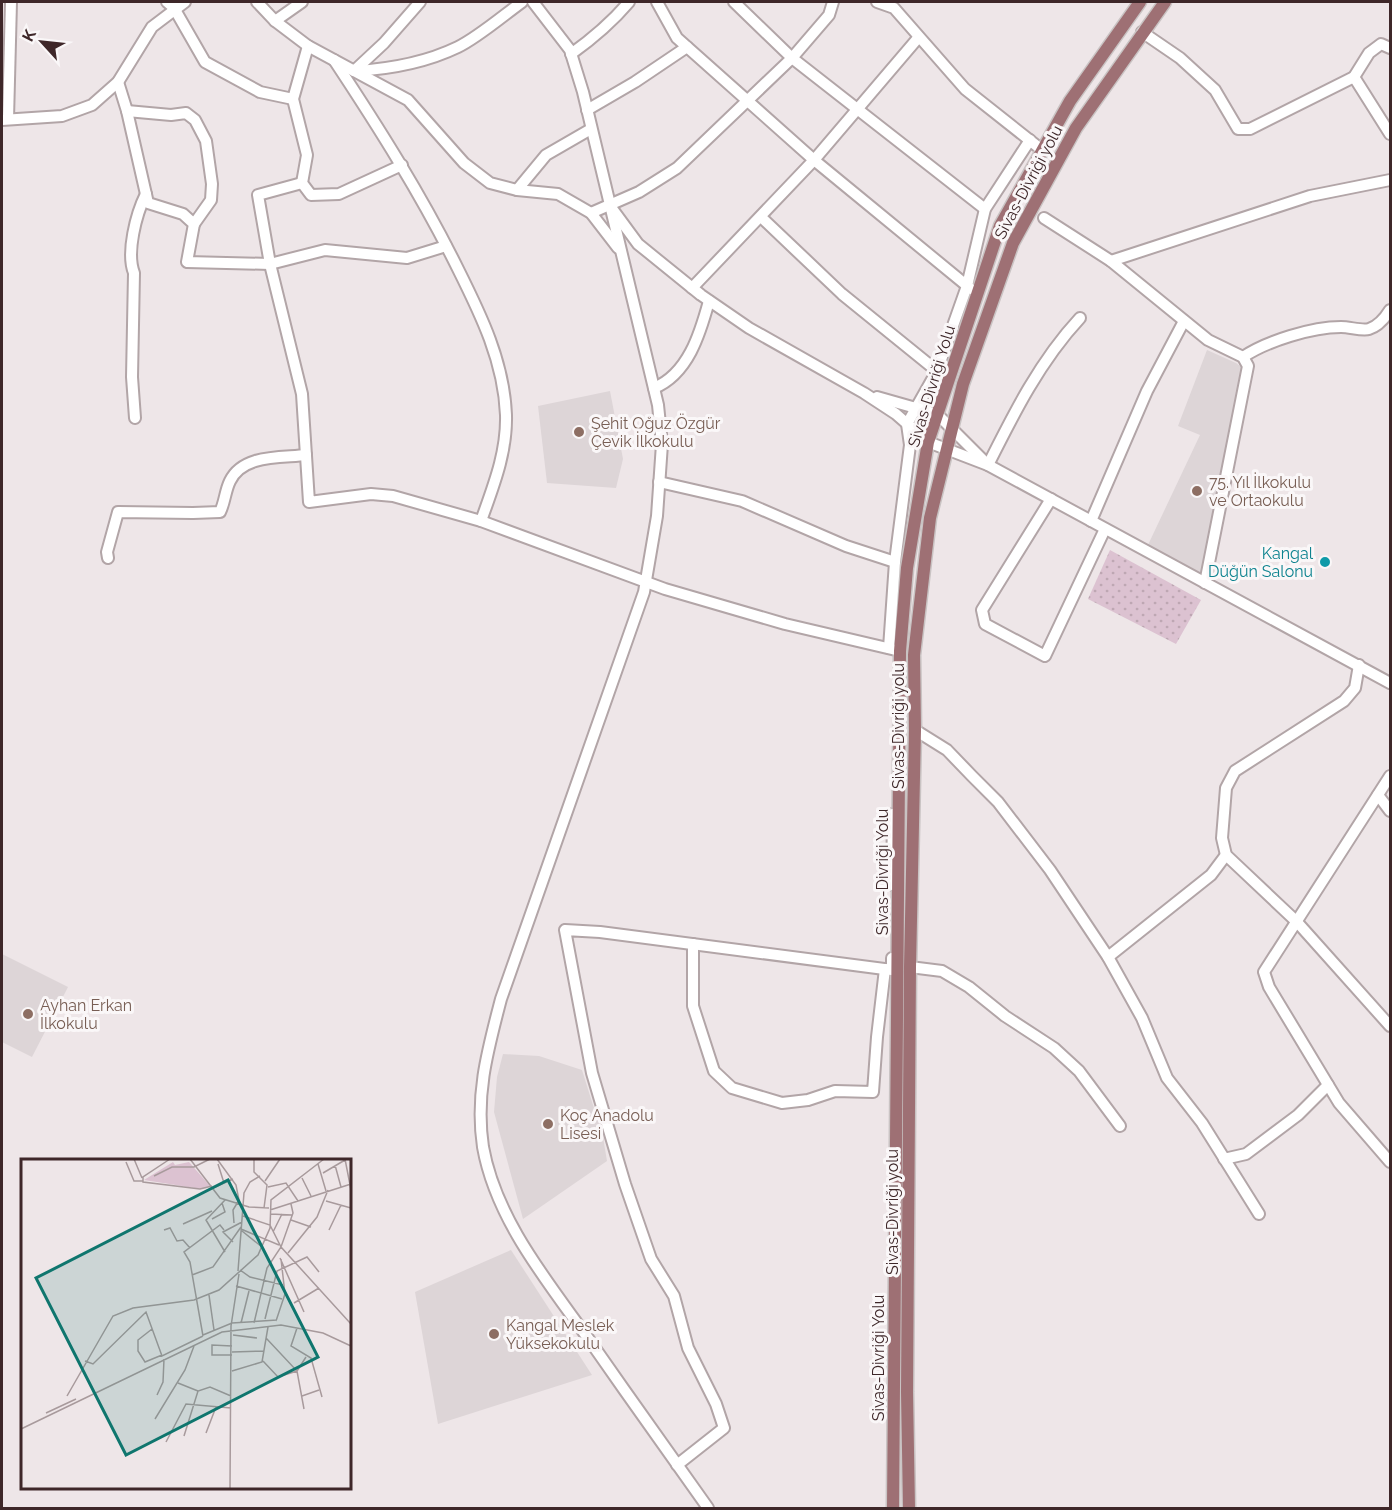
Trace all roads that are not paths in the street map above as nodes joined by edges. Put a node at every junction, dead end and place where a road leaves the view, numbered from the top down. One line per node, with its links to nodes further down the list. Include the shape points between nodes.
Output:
1 (10, 2): 17 (street)
2 (185, 2): 15 (street)
3 (257, 2): 16 (street)
4 (303, 2): 16 (street)
5 (420, 2): 26 (street)
6 (522, 2): 26 (street, via 459,47 385,70)
7 (533, 2): 23 (street)
8 (628, 2): 23 (street, via 592,39)
9 (657, 2): 21 (street, via 677,38)
10 (734, 2): 24 (street)
11 (833, 2): 24 (street, via 829,15)
12 (877, 2): 19 (street, via 894,8)
13 (1140, 2): 38 (main road, Sivas-Divriği Yolu, via 1070,101)
14 (1165, 2): 18 (main road, Sivas-Divriği yolu)
15 (171, 5): 28 (street, via 152,27); 29 (street, via 205,63 261,92)
16 (275, 21): 20 (street)
17 (6, 32): 34 (street)
18 (1142, 32): 27 (street, via 1180,58 1215,90 1238,129 1250,129); 70 (main road, Sivas-Divriği yolu, via 1076,128 1012,243 963,384)
19 (918, 38): 31 (street); 37 (street, via 965,89)
20 (308, 46): 25 (street); 29 (street)
21 (687, 47): 30 (street); 32 (street)
22 (1390, 48): 27 (street, via 1381,44 1369,53)
23 (571, 54): 32 (street)
24 (792, 58): 30 (street); 31 (street)
25 (334, 60): 26 (street); 40 (street)
26 (354, 71): 43 (street, via 408,100 464,163 490,183)
27 (1354, 77): 36 (street)
28 (118, 82): 33 (street); 34 (street, via 92,105 62,116)
29 (293, 99): 42 (street, via 307,155)
30 (747, 100): 39 (street); 45 (street, via 677,168)
31 (858, 109): 39 (street); 46 (street)
32 (587, 110): 35 (street)
33 (127, 111): 44 (street); 50 (street, via 186,113 195,120 206,141 212,184 211,200)
34 (5, 119)
35 (591, 129): 43 (street, via 546,155); 45 (street)
36 (1390, 134)
37 (1030, 140): 38 (street); 46 (street)
38 (1042, 150): 57 (main road, Sivas-Divriği Yolu, via 1000,226)
39 (814, 160): 48 (street); 55 (street)
40 (402, 165): 42 (street, via 339,194 311,195); 51 (street)
41 (1390, 180): 53 (street, via 1310,196)
42 (302, 183): 54 (street, via 258,195)
43 (517, 190): 47 (street, via 558,194)
44 (146, 194): 50 (street, via 148,203 183,214); 68 (street, via 138,210 130,262 134,273)
45 (609, 205): 47 (street); 52 (street); 56 (street, via 638,244)
46 (985, 209): 55 (street)
47 (591, 213): 52 (street)
48 (761, 218): 56 (street); 63 (street, via 842,294)
49 (1044, 218): 53 (street)
50 (194, 224): 54 (street, via 187,262)
51 (446, 246): 54 (street, via 408,258 325,249); 77 (street, via 484,323 500,372 506,416 501,464)
52 (620, 250): 64 (street)
53 (1111, 261): 61 (street)
54 (270, 264): 73 (street, via 302,394)
55 (967, 286): 57 (street); 63 (street)
56 (692, 288): 58 (street)
57 (978, 294): 67 (main road, Sivas-Divriği Yolu)
58 (709, 301): 64 (street, via 686,362 666,383); 65 (street, via 748,328)
59 (1390, 310): 62 (street, via 1382,321 1368,329 1339,327 1295,335)
60 (1080, 318): 74 (street, via 1061,338 1025,391)
61 (1184, 321): 62 (street, via 1208,340); 78 (street, via 1147,392)
62 (1243, 357): 83 (street, via 1248,366)
63 (937, 371): 66 (street)
64 (654, 388): 75 (street, via 662,444)
65 (864, 393): 66 (street); 69 (street)
66 (917, 408): 67 (street); 69 (street)
67 (937, 414): 70 (street); 71 (main road, Sivas-Divriği Yolu)
68 (135, 418)
69 (907, 424): 71 (street); 81 (street, via 909,453)
70 (952, 428): 72 (main road, Sivas-Divriği yolu); 74 (street)
71 (928, 442): 72 (street); 84 (main road, Sivas-Divriği Yolu)
72 (947, 448): 74 (street); 87 (main road, Sivas-Divriği yolu, via 930,518 914,655)
73 (306, 455): 77 (street, via 309,502 371,494 393,496); 80 (street, via 252,461 236,471 220,512 118,513)
74 (988, 465): 76 (street)
75 (660, 482): 81 (street, via 742,501 846,546); 82 (street)
76 (1051, 499): 78 (street); 79 (street, via 982,610 985,624 1045,656)
77 (481, 521): 82 (street)
78 (1091, 521): 79 (street)
79 (1105, 529): 83 (street)
80 (108, 558)
81 (895, 562): 84 (street)
82 (646, 580): 84 (street, via 664,589 785,624); 103 (street, via 501,999 480,1096 484,1148 500,1203 537,1266)
83 (1205, 583): 85 (street)
84 (895, 650): 96 (street, via 891,970); 105 (main road, Sivas-Divriği Yolu)
85 (1359, 665): 86 (street); 91 (street, via 1355,688 1344,701 1235,771 1226,788 1222,838)
86 (1390, 682)
87 (915, 730): 94 (street, via 947,750 998,802 1050,870); 95 (main road, Sivas-Divriği yolu)
88 (1390, 776): 89 (street)
89 (1378, 795): 90 (street); 92 (street)
90 (1390, 811)
91 (1226, 855): 92 (street); 94 (street, via 1211,875)
92 (1297, 922): 97 (street); 98 (street, via 1264,972 1269,987)
93 (693, 944): 96 (street); 96 (street, via 693,1006 714,1071 732,1088 782,1103 808,1101 835,1091 873,1092); 103 (street, via 565,930 592,1073 625,1184 651,1259 674,1296 688,1348 724,1428)
94 (1108, 957): 100 (street, via 1142,1017 1167,1078 1202,1122)
95 (910, 967): 99 (street, via 942,971 1054,1048 1079,1071); 106 (main road, Sivas-Divriği yolu)
96 (885, 969)
97 (1390, 1026)
98 (1328, 1084): 100 (street, via 1298,1116 1246,1154); 101 (street, via 1339,1103)
99 (1120, 1126)
100 (1224, 1159): 102 (street)
101 (1390, 1162)
102 (1258, 1214)
103 (677, 1465): 104 (street)
104 (708, 1509)
105 (893, 1509)
106 (909, 1509)

